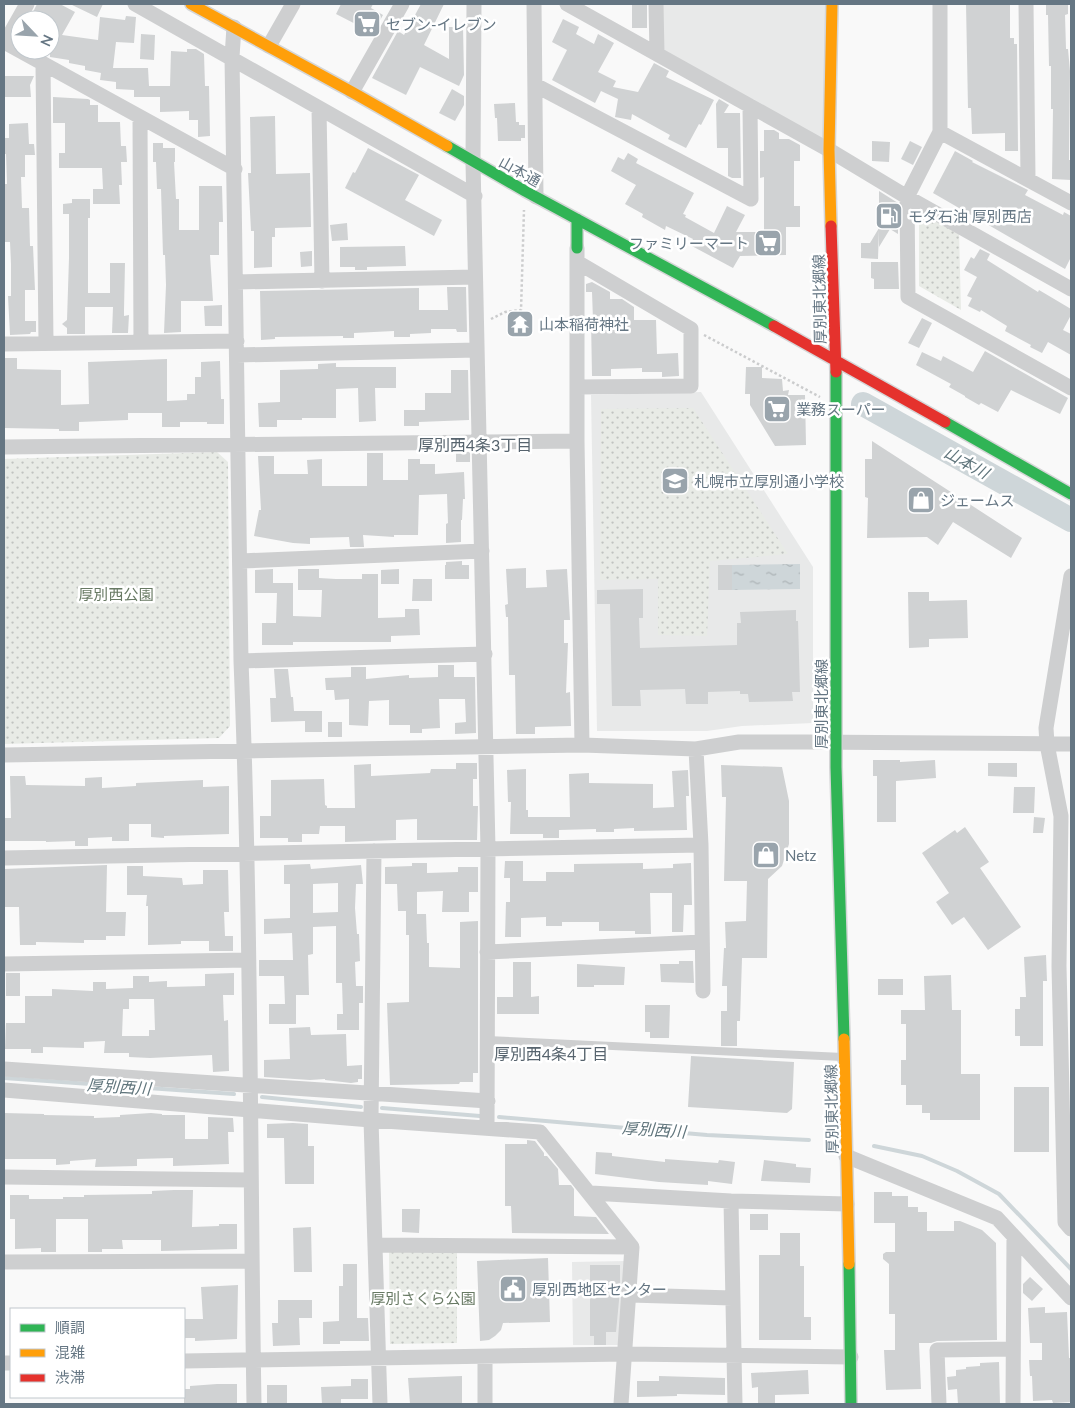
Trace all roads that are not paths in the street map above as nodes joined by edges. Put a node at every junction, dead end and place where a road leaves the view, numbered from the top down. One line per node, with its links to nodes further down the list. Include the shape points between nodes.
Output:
1 (27, 4): 14 (street)
2 (135, 4): 15 (street)
3 (191, 4): 15 (main road, 山本通)
4 (293, 4): 16 (street)
5 (402, 4): 20 (street)
6 (474, 4): 26 (street)
7 (534, 4): 19 (street)
8 (567, 4): 13 (street)
9 (656, 4): 17 (street)
10 (832, 4): 25 (main road, 厚別東北郷線)
11 (940, 4): 24 (street)
12 (1026, 4): 28 (street)
13 (585, 9): 17 (street)
14 (4, 43): 18 (street)
15 (233, 45): 16 (main road, 山本通); 22 (street); 27 (street)
16 (269, 46): 20 (main road, 山本通)
17 (656, 54): 21 (street)
18 (43, 64): 23 (street); 40 (street)
19 (535, 85): 21 (street, via 751,200); 31 (street)
20 (352, 92): 26 (main road, 山本通)
21 (750, 106): 25 (street)
22 (319, 108): 29 (street); 36 (street)
23 (140, 117): 27 (street); 39 (street)
24 (940, 132): 28 (street); 30 (street)
25 (829, 150): 30 (street); 44 (main road, 厚別東北郷線)
26 (473, 167): 29 (street); 31 (main road, 山本通)
27 (235, 170): 37 (street)
28 (1028, 178): 32 (street)
29 (474, 192): 35 (street)
30 (907, 197): 38 (street); 46 (street, via 908,297)
31 (530, 201): 33 (main road, 山本通)
32 (1071, 203)
33 (576, 219): 34 (main road); 44 (main road, 山本通)
34 (577, 255): 45 (street); 45 (street, via 691,329 691,386)
35 (475, 277): 36 (street); 43 (street)
36 (322, 281): 37 (street)
37 (236, 282): 42 (street)
38 (1071, 289)
39 (141, 342): 40 (street); 42 (street)
40 (46, 343): 41 (street)
41 (4, 344)
42 (237, 348): 43 (street); 49 (street)
43 (477, 350): 48 (street)
44 (836, 360): 51 (main road, 山本通); 57 (main road, 厚別東北郷線)
45 (577, 387): 47 (street)
46 (1071, 388)
47 (577, 440): 48 (street); 60 (street)
48 (479, 441): 49 (street); 52 (street)
49 (238, 445): 50 (street); 53 (street)
50 (4, 447)
51 (1071, 494)
52 (482, 552): 53 (street); 55 (street)
53 (241, 561): 56 (street)
54 (1071, 576): 58 (street, via 1046,728)
55 (484, 654): 56 (street); 61 (street)
56 (241, 662): 63 (street)
57 (836, 742): 58 (street); 62 (street, via 739,742); 77 (main road, 厚別東北郷線)
58 (1047, 744): 59 (street); 74 (street, via 1061,816)
59 (1071, 744)
60 (582, 745): 61 (street); 62 (street)
61 (486, 747): 63 (street); 66 (street)
62 (696, 749): 65 (street)
63 (245, 750): 64 (street); 68 (street)
64 (4, 755)
65 (701, 845): 66 (street); 70 (street)
66 (488, 849): 67 (street); 71 (street)
67 (374, 851): 68 (street); 81 (street)
68 (246, 853): 69 (street); 72 (street)
69 (4, 858)
70 (702, 942): 71 (street); 75 (street)
71 (487, 952): 76 (street)
72 (248, 960): 73 (street); 79 (street)
73 (4, 964)
74 (1065, 966): 82 (street)
75 (703, 991)
76 (488, 1040): 77 (lane); 83 (street)
77 (845, 1057): 87 (main road, 厚別東北郷線)
78 (4, 1069): 79 (street)
79 (250, 1086): 81 (street); 84 (street)
80 (4, 1090): 84 (street)
81 (372, 1094): 83 (street); 85 (street)
82 (1067, 1097): 93 (street, via 1065,1222)
83 (488, 1101): 86 (street)
84 (250, 1109): 85 (street); 89 (street)
85 (371, 1120): 86 (street); 95 (street)
86 (487, 1128): 90 (street, via 540,1132)
87 (846, 1156): 92 (main road, 厚別東北郷線); 94 (street, via 997,1218)
88 (4, 1177): 89 (street)
89 (250, 1180): 97 (street)
90 (591, 1193): 91 (street); 96 (street)
91 (732, 1201): 92 (street); 100 (street)
92 (847, 1204): 106 (main road, 厚別東北郷線)
93 (1071, 1229)
94 (1014, 1237): 101 (street); 102 (street)
95 (376, 1246): 96 (street); 107 (street)
96 (632, 1247): 99 (street)
97 (252, 1261): 98 (street); 108 (street)
98 (4, 1262)
99 (630, 1295): 100 (street); 103 (street)
100 (732, 1298): 104 (street)
101 (1071, 1298)
102 (1013, 1349): 116 (street, via 937,1350); 117 (street)
103 (626, 1354): 104 (street); 105 (street); 113 (street)
104 (735, 1355): 106 (street); 114 (street)
105 (485, 1357): 107 (street); 112 (street)
106 (850, 1357): 115 (main road, 厚別東北郷線)
107 (379, 1358): 108 (street); 111 (street)
108 (253, 1360): 109 (street); 110 (street)
109 (185, 1361)
110 (254, 1404)
111 (380, 1404)
112 (485, 1404)
113 (621, 1404)
114 (735, 1404)
115 (851, 1404)
116 (939, 1404)
117 (1013, 1404)

